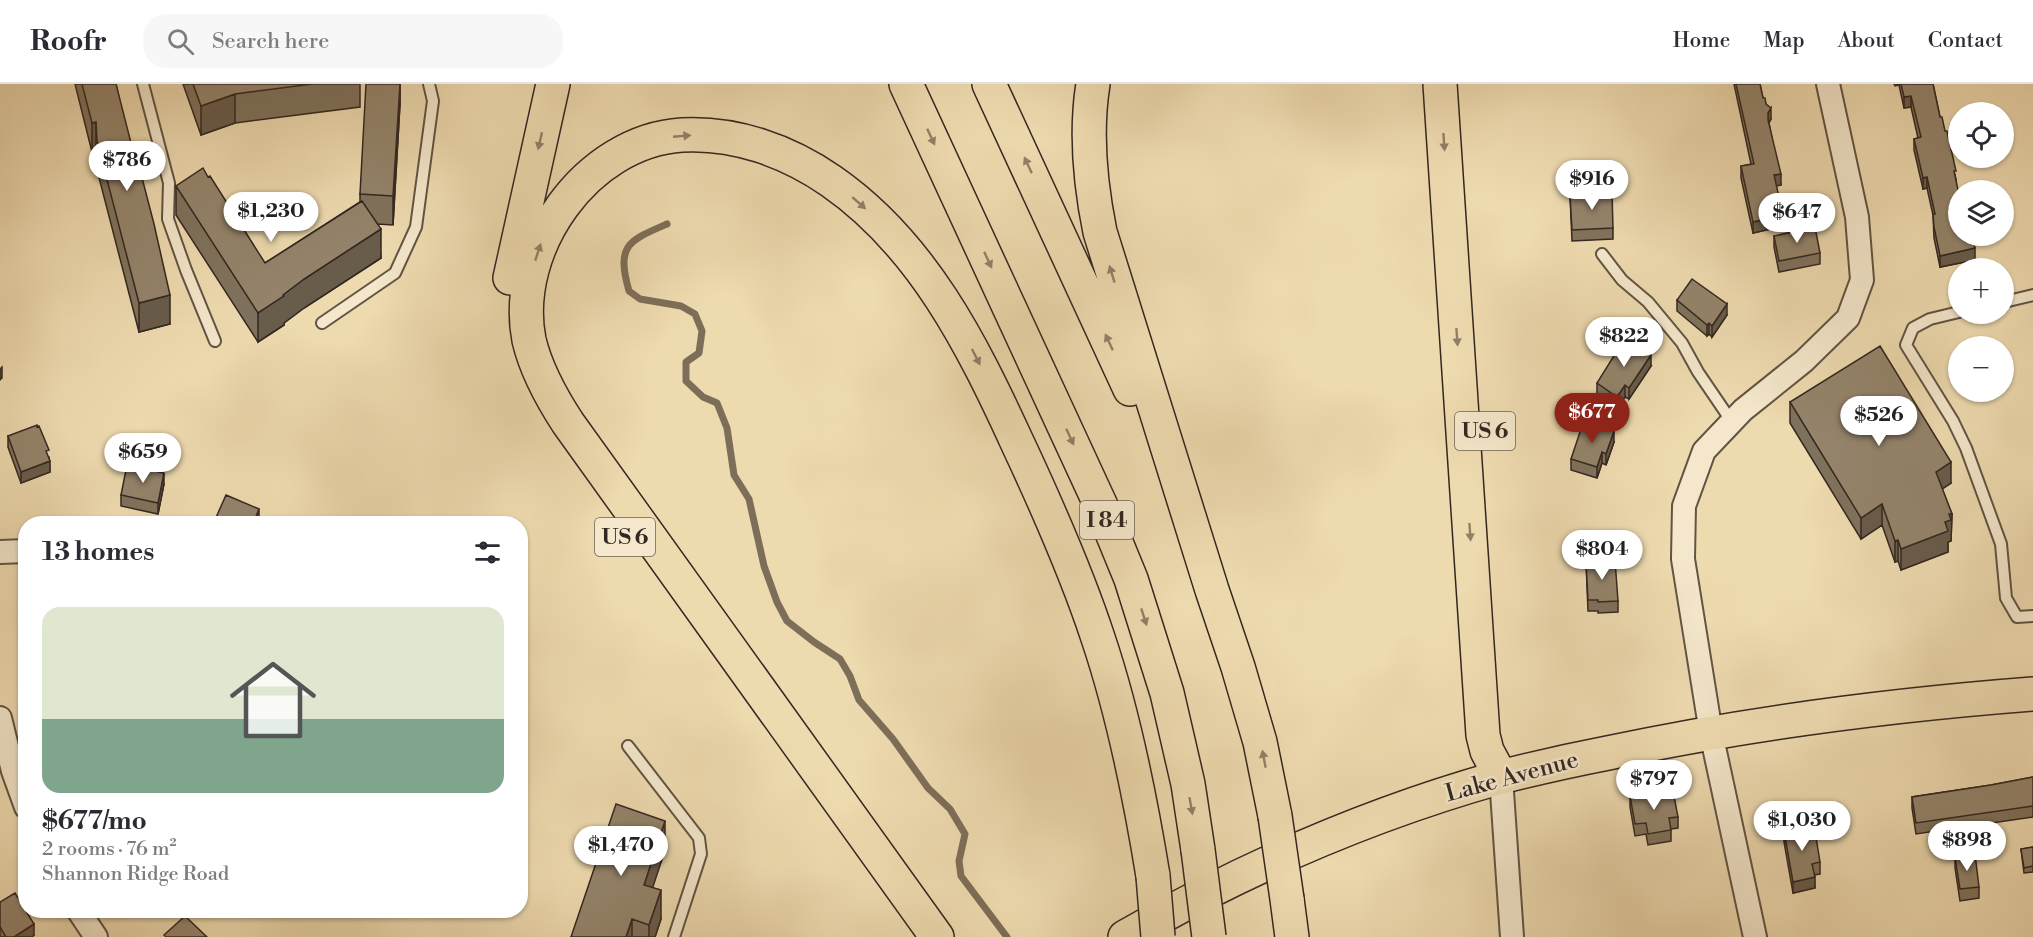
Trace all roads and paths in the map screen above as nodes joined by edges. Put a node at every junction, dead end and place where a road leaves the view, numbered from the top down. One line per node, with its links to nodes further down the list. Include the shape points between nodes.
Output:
1 (143, 84): 15 (lane, via 168,183 168,219)
2 (429, 84): 14 (lane, via 433,101 416,227 395,273)
3 (553, 84): 30 (main road, US 6, one-way to 30, via 506,306 509,341 518,373 551,435)
4 (906, 84): 34 (main road, I 84, one-way to 34, bridge, via 1086,471 1131,579 1167,693 1188,784)
5 (989, 84): 19 (main road, one-way to 5, via 1153,441)
6 (1093, 84): 19 (main road, one-way to 6, via 1100,232 1090,166)
7 (1440, 84): 25 (main road, one-way to 25, via 1483,735)
8 (1461, 84): 25 (main road, US 6, via 1506,736)
9 (1828, 84): 16 (street, via 1857,216 1862,280 1848,318)
10 (1602, 254): 16 (lane, via 1682,343)
11 (2033, 295): 12 (lane)
12 (2014, 300)
13 (1948, 315): 20 (lane, via 1913,328 1906,345 1966,448 2001,543 2006,598 2017,617)
14 (322, 323)
15 (215, 341)
16 (1732, 422): 23 (street, via 1704,451 1684,506 1683,559)
17 (18, 551): 18 (street)
18 (0, 552)
19 (1212, 590): 35 (main road, one-way to 19, bridge, via 1275,816 1260,741)
20 (2033, 616)
21 (2033, 694): 23 (main road, Lake Avenue, via 1858,710)
22 (0, 718): 26 (street)
23 (1711, 733): 25 (main road, Lake Avenue); 37 (street)
24 (628, 746): 29 (lane, via 699,838 700,854)
25 (1501, 777): 32 (main road, Lake Avenue, via 1367,821 1298,849 1226,882); 36 (street)
26 (18, 785)
27 (83, 918): 28 (street)
28 (96, 937)
29 (674, 937)
30 (912, 937)
31 (937, 937): 33 (main road, one-way to 33, bridge, via 568,423 537,366 526,306 541,242 556,214 579,186 609,161 641,145 679,135 717,135 753,143 790,158 860,203 915,261 942,298 998,399 1098,638 1140,794 1154,876)
32 (1125, 937)
33 (1158, 937)
34 (1209, 937)
35 (1290, 937)
36 (1512, 937)
37 (1755, 937)

